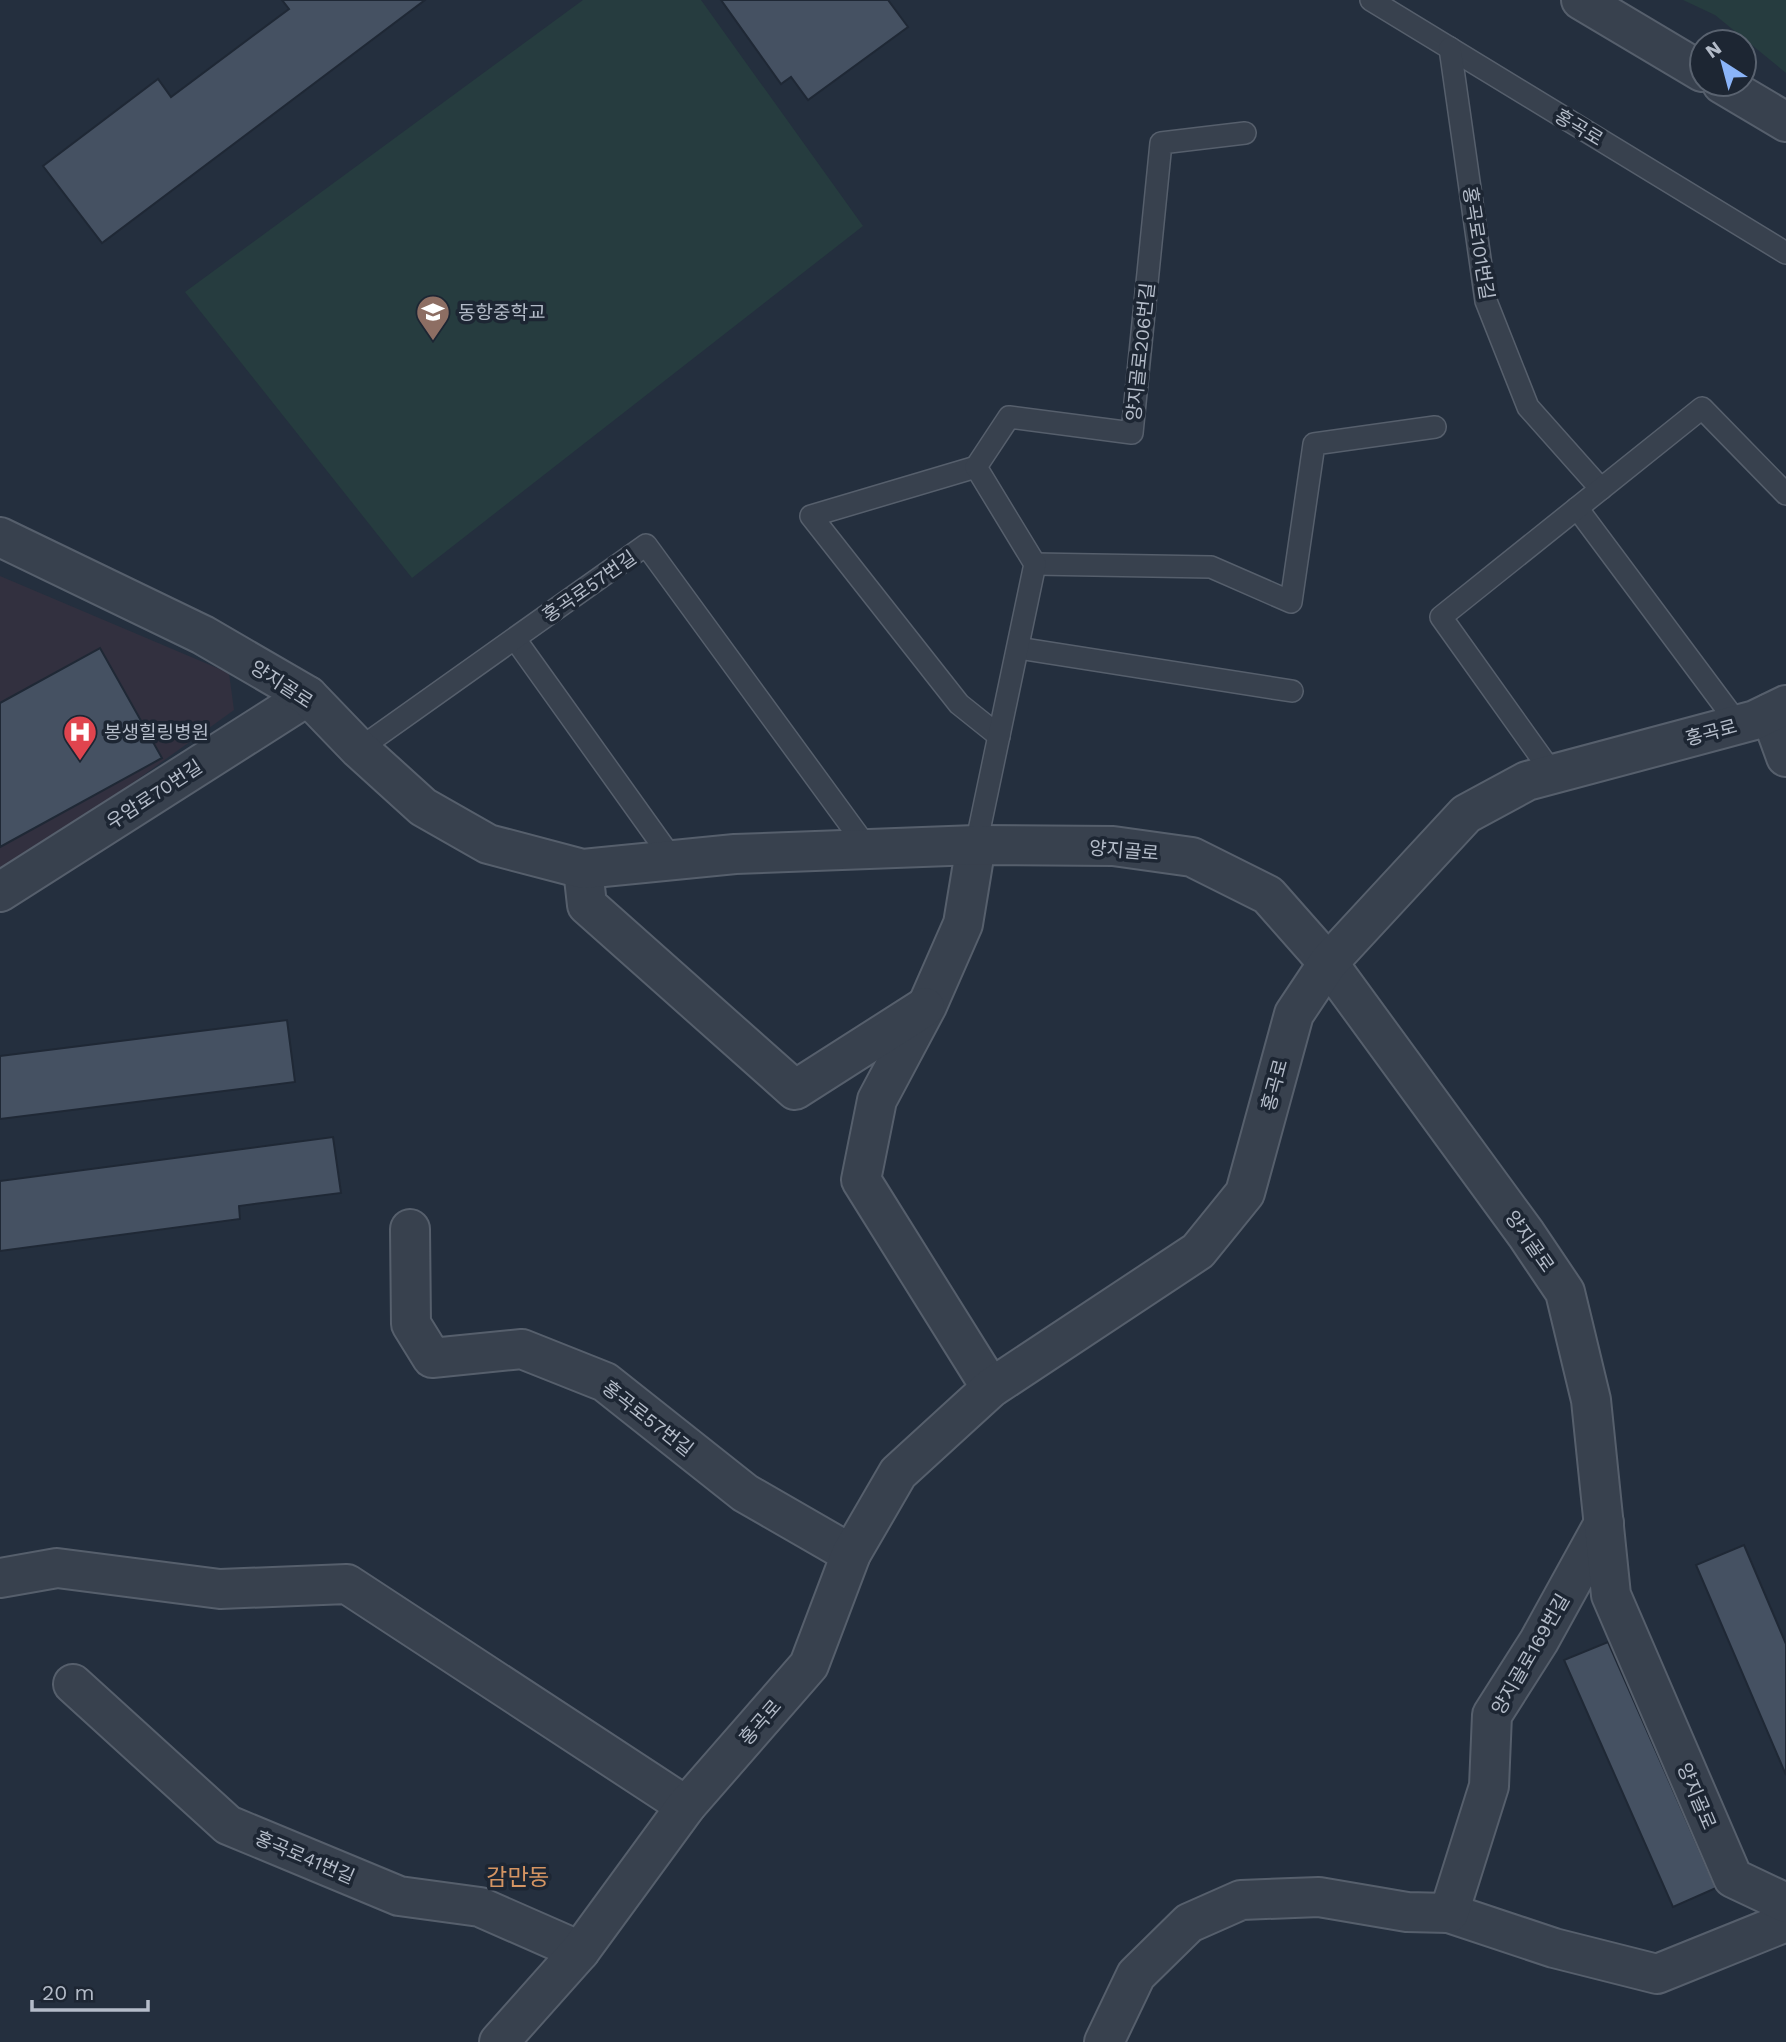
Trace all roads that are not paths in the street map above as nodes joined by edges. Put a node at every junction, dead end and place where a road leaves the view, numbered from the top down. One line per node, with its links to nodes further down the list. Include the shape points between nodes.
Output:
1 (1371, 0): 3 (lane, 홍곡로)
2 (1581, 0): 4 (street)
3 (1450, 48): 8 (lane, 홍곡로); 11 (lane, 홍곡로101번길, via 1486,301 1528,407)
4 (1688, 64)
5 (1746, 98): 6 (street)
6 (1786, 122)
7 (1245, 133): 10 (lane, 양지골로206번길, via 1161,144 1132,433 1009,417)
8 (1786, 253)
9 (1435, 427): 15 (lane, via 1314,444 1291,602 1211,567)
10 (976, 467): 15 (lane); 21 (lane, via 811,516 959,704)
11 (1601, 489): 12 (lane, via 1702,408); 13 (lane)
12 (1786, 494)
13 (1577, 508): 20 (lane); 24 (lane, via 1441,617)
14 (0, 537): 19 (street, 양지골로, via 203,635)
15 (1035, 564): 17 (lane)
16 (514, 639): 22 (lane); 26 (lane, 홍곡로57번길, via 646,545); 27 (lane)
17 (1018, 648): 18 (lane); 21 (lane)
18 (1292, 691)
19 (308, 696): 22 (street, 양지골로); 29 (street, 우암로70번길)
20 (1765, 714): 23 (street); 24 (street, 홍곡로)
21 (999, 736): 25 (lane)
22 (359, 749): 28 (street, 양지골로, via 423,807 488,844)
23 (1786, 757)
24 (1553, 774): 30 (street, 홍곡로, via 1527,781 1466,814)
25 (976, 845): 26 (street, 양지골로); 30 (street, 양지골로, via 1113,846 1192,857 1268,895); 31 (street, via 963,924)
26 (867, 849): 27 (street, 양지골로)
27 (673, 860): 28 (street, 양지골로)
28 (583, 869): 31 (street, via 587,905 794,1090)
29 (0, 892)
30 (1328, 963): 33 (street, 홍곡로, via 1294,1014 1245,1193 1198,1251); 34 (street, 양지골로, via 1565,1292 1591,1400)
31 (927, 1006): 33 (street, via 877,1100 861,1180)
32 (410, 1229): 35 (street, 홍곡로57번길, via 411,1324 432,1358 522,1349 605,1382 745,1493)
33 (991, 1388): 35 (street, 홍곡로, via 898,1473)
34 (1604, 1524): 39 (street, 양지골로, via 1611,1595 1732,1878); 40 (street, 양지골로169번길, via 1492,1715 1489,1786)
35 (850, 1554): 38 (street, 홍곡로, via 810,1665)
36 (0, 1578): 38 (street, via 57,1568 220,1589 347,1584)
37 (73, 1684): 42 (street, 홍곡로41번길, via 228,1825 400,1896 480,1907)
38 (686, 1806): 42 (street, 홍곡로)
39 (1786, 1903)
40 (1450, 1913): 41 (street, via 1554,1948 1657,1974); 44 (street, via 1407,1912 1319,1897 1241,1900 1189,1923 1136,1975)
41 (1786, 1923)
42 (580, 1951): 43 (street, 홍곡로)
43 (499, 2042)
44 (1104, 2042)

